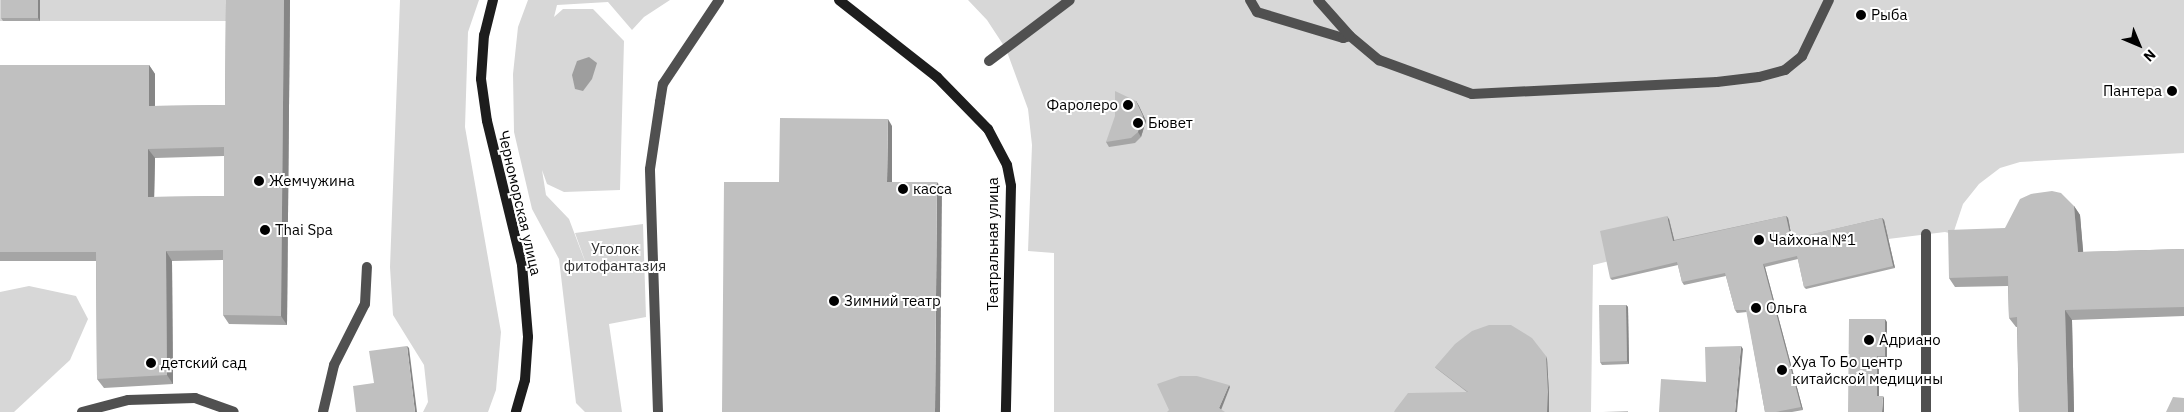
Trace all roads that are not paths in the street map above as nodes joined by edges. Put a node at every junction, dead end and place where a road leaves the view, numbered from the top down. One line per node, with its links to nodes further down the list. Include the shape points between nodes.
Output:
1 (493, 0): 15 (main road, Черноморская улица, via 484,35 481,79 486,121 522,265 528,337 525,380)
2 (719, 0): 16 (street, via 663,84 658,112 650,169)
3 (839, 0): 17 (main road, Театральная улица, via 937,77 988,130 1008,165)
4 (1070, 0): 9 (street)
5 (1250, 0): 8 (street, via 1257,12 1343,38)
6 (1318, 0): 8 (street)
7 (1829, 0): 8 (street, via 1802,56 1785,70 1728,81 1472,94 1379,60)
8 (1350, 36)
9 (989, 61)
10 (1926, 234): 18 (street)
11 (367, 267): 14 (street, via 365,304 334,365)
12 (82, 412): 13 (street, via 128,400 195,398)
13 (234, 412)
14 (323, 412)
15 (516, 412)
16 (658, 412)
17 (1006, 412)
18 (1926, 412)

